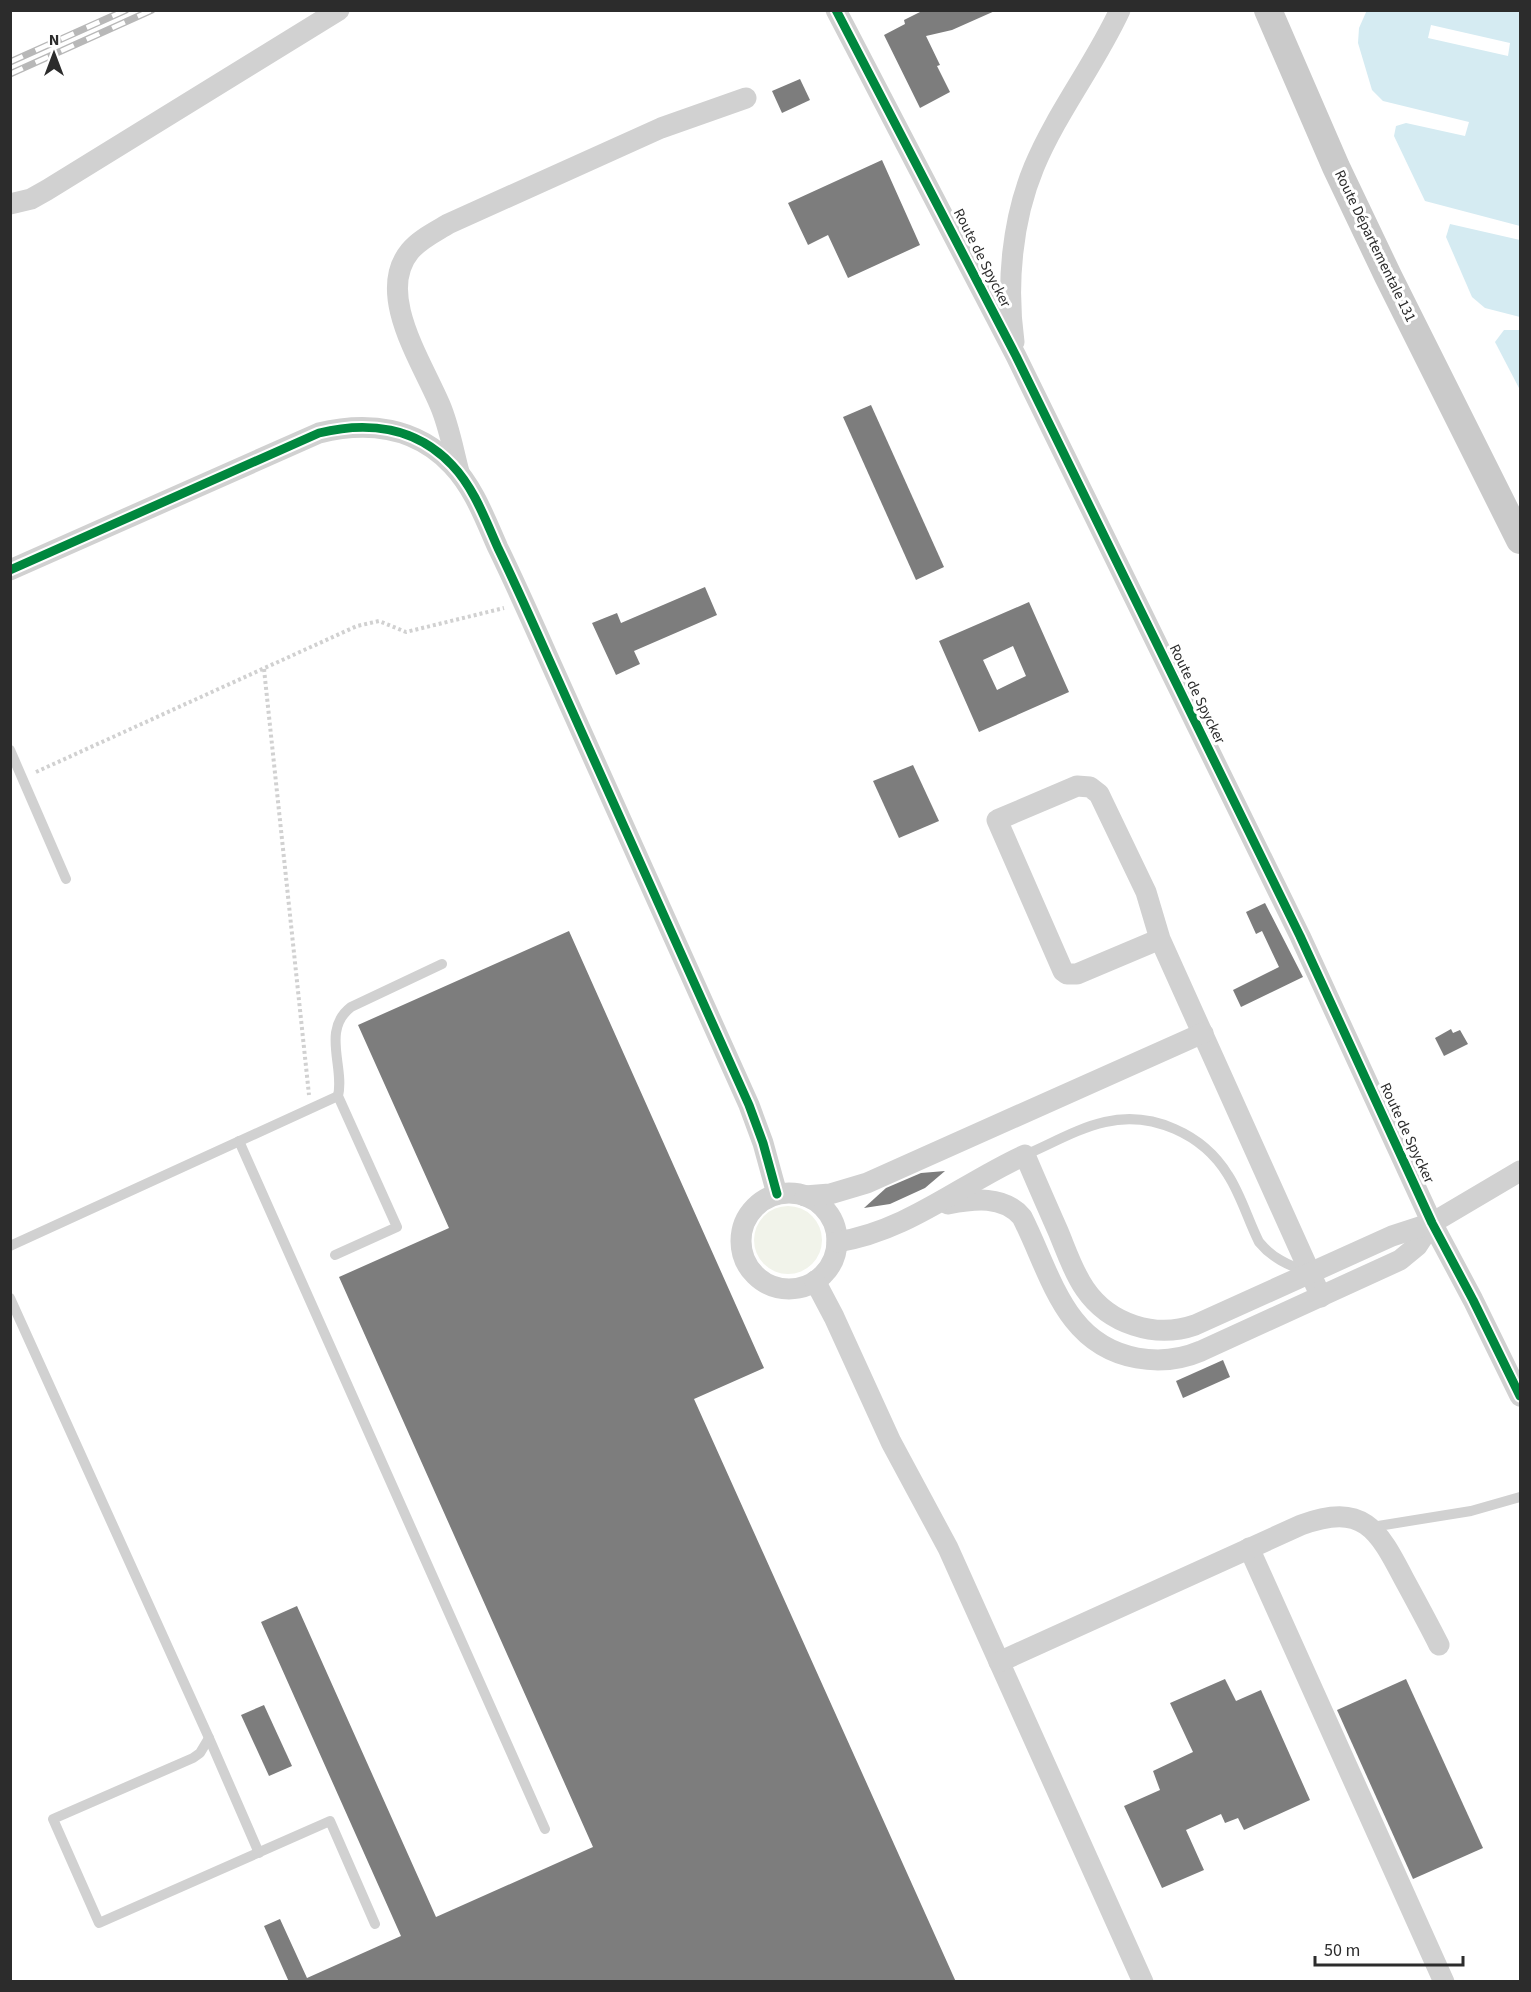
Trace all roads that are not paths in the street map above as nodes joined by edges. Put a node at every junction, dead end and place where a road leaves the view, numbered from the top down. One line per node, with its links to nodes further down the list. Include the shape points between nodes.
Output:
1 (339, 10): 6 (street, via 54,186 31,199)
2 (836, 10): 7 (street, Route de Spycker)
3 (1120, 10): 7 (street, Route de Spycker, via 1039,155 1025,192 1012,279)
4 (1268, 10): 9 (main road, Route Départementale 131, via 1355,207)
5 (746, 98): 8 (street, via 661,128 469,215 433,233 409,252 399,275 398,305 444,415)
6 (10, 204)
7 (1016, 356): 26 (street, Route de Spycker, via 1300,936)
8 (460, 474): 12 (street, via 436,452 399,432 369,427 329,431 298,441); 23 (street, via 476,499 524,603 749,1105)
9 (1491, 477): 10 (main road, Route Départementale 131); 11 (main road, Route Départementale 131)
10 (1521, 527)
11 (1521, 540)
12 (10, 570)
13 (10, 750): 14 (lane)
14 (66, 879)
15 (1161, 939): 15 (street, via 1146,892 1103,799 1095,790 1083,786 1069,789 997,820 1063,971 1077,974); 17 (street)
16 (442, 964): 18 (lane, via 345,1011 335,1044 340,1078)
17 (1203, 1033): 22 (street); 30 (street)
18 (338, 1096): 19 (lane); 29 (lane, via 397,1227)
19 (239, 1141): 28 (lane); 41 (lane)
20 (1025, 1155): 25 (street); 30 (lane, via 1106,1122 1137,1119 1171,1127 1195,1140 1224,1168 1263,1247 1284,1263); 30 (street, via 1085,1289 1106,1312 1127,1323 1158,1331 1185,1328)
21 (1521, 1171): 26 (street)
22 (867, 1183): 24 (street, via 830,1194); 27 (street, via 849,1202)
23 (777, 1194): 24 (street); 31 (street, via 758,1204 746,1220 741,1240 745,1260 757,1277 775,1287 795,1288)
24 (805, 1196): 27 (street, via 826,1210)
25 (935, 1206): 27 (street, via 870,1236); 32 (street, via 978,1199 1012,1207 1022,1217 1075,1323 1105,1347 1133,1357 1163,1360 1193,1355)
26 (1432, 1223): 30 (street, via 1392,1236); 32 (street, via 1406,1257); 34 (street, Route de Spycker)
27 (836, 1236): 31 (street, via 832,1262)
28 (10, 1246)
29 (335, 1255)
30 (1310, 1273): 32 (street)
31 (815, 1281): 39 (street, via 891,1442 948,1548)
32 (1321, 1297)
33 (10, 1298): 40 (lane)
34 (1521, 1396)
35 (1521, 1497): 36 (lane, via 1471,1511)
36 (1372, 1527): 37 (street, via 1349,1518 1318,1520); 38 (street, via 1387,1547)
37 (1249, 1548): 39 (street); 45 (street)
38 (1439, 1645)
39 (999, 1662): 44 (street)
40 (209, 1738): 42 (lane); 42 (lane, via 193,1758 53,1819 99,1923)
41 (546, 1829)
42 (259, 1853): 43 (lane, via 330,1821)
43 (375, 1924)
44 (1143, 1982)
45 (1444, 1982)

